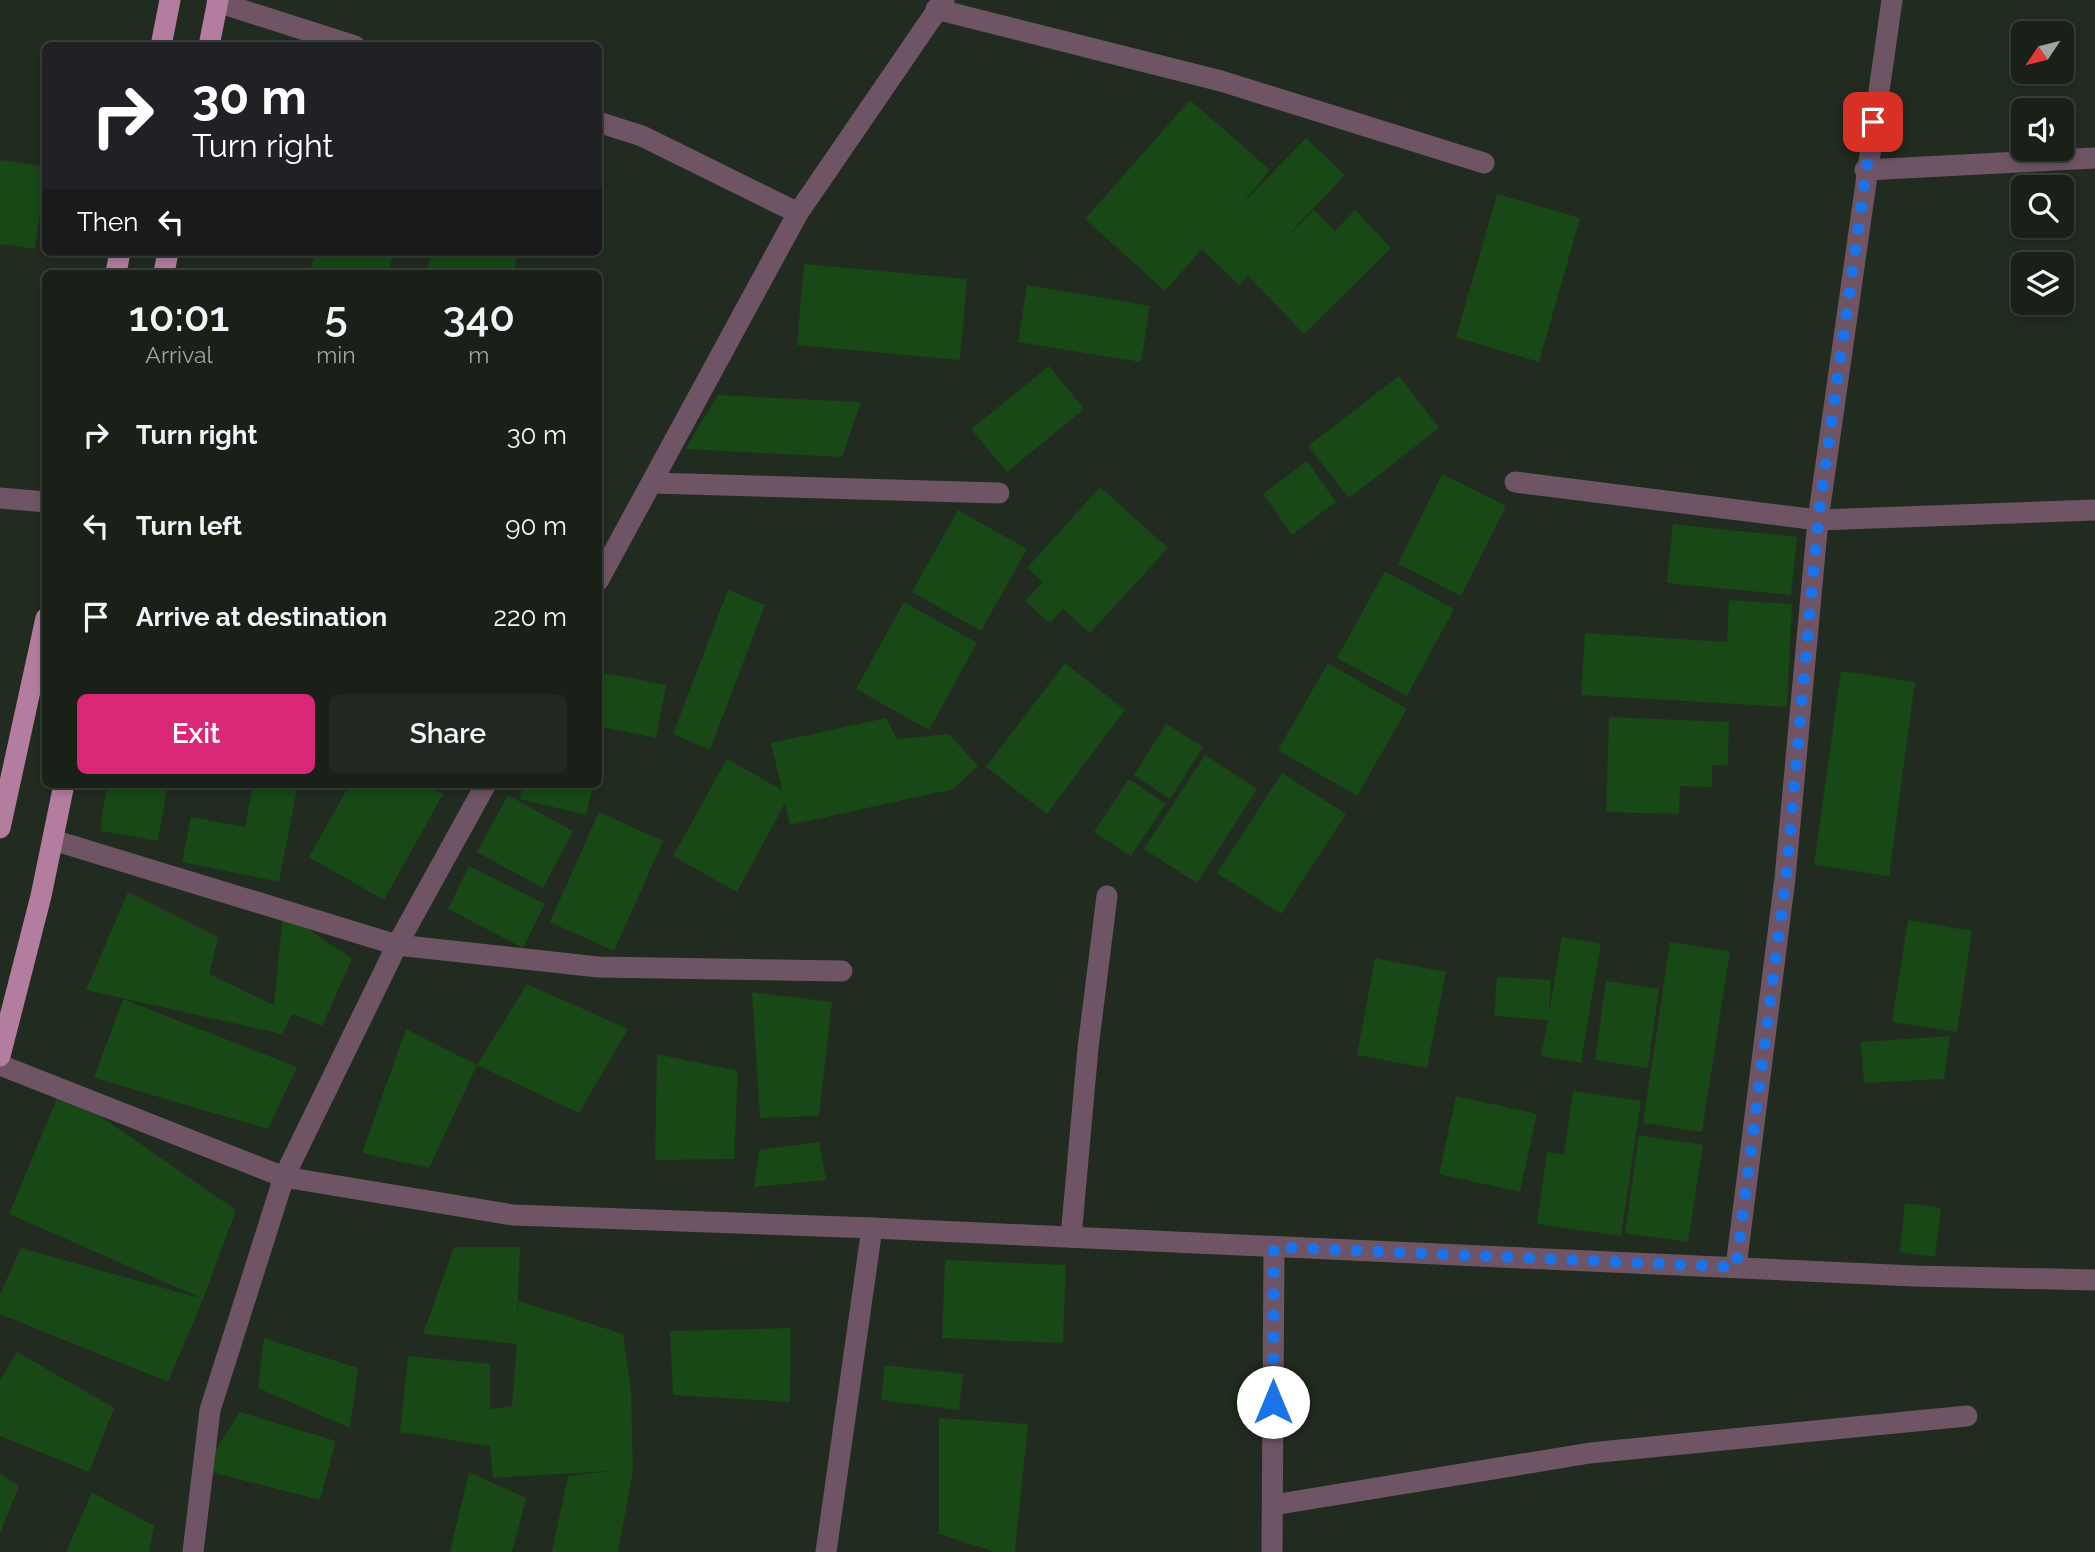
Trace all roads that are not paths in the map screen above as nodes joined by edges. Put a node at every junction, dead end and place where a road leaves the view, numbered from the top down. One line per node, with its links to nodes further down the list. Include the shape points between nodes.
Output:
1 (170, 0): 5 (main road)
2 (1892, 0): 11 (street)
3 (218, 1): 6 (main road); 7 (street)
4 (940, 5): 10 (street, via 1220,81); 12 (street)
5 (162, 42)
6 (210, 42)
7 (343, 42)
8 (602, 123): 12 (street, via 642,136)
9 (2095, 158): 11 (street)
10 (1484, 163)
11 (1865, 170): 19 (street)
12 (798, 213): 14 (street)
13 (1515, 482): 19 (street)
14 (653, 483): 15 (street); 20 (street)
15 (999, 493)
16 (0, 498): 17 (street)
17 (42, 502)
18 (2095, 510): 19 (street)
19 (1818, 520): 35 (street, via 1786,878)
20 (602, 575)
21 (42, 636): 24 (main road)
22 (63, 788): 25 (main road)
23 (484, 788): 27 (street)
24 (0, 828)
25 (53, 840): 27 (street); 29 (main road)
26 (1107, 896): 33 (street)
27 (397, 945): 28 (street, via 598,967); 31 (street)
28 (842, 971)
29 (0, 1056)
30 (0, 1065): 31 (street)
31 (284, 1177): 32 (street, via 513,1215); 39 (street, via 210,1410)
32 (872, 1228): 33 (street); 40 (street)
33 (1071, 1237): 34 (street)
34 (1274, 1247): 35 (street); 38 (street)
35 (1736, 1267): 36 (street)
36 (2095, 1280)
37 (1967, 1416): 38 (street, via 1590,1453)
38 (1273, 1505): 41 (street)
39 (193, 1552)
40 (826, 1552)
41 (1272, 1552)

